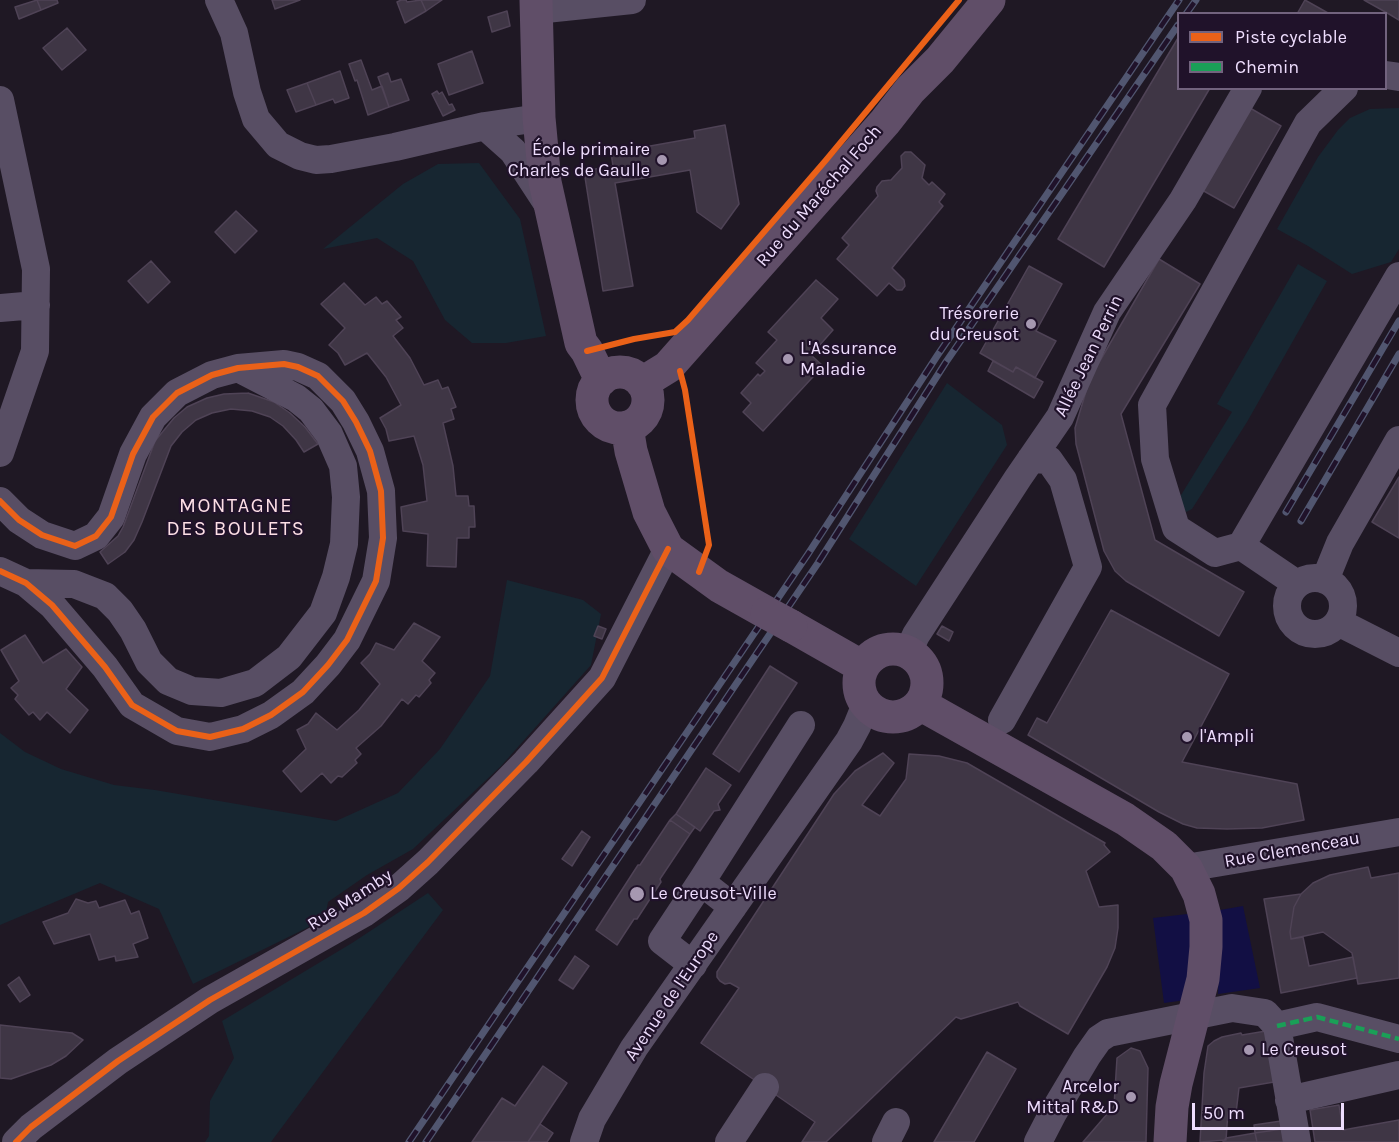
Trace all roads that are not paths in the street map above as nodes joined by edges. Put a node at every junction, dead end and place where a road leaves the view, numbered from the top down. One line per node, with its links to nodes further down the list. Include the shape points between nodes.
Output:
1 (219, 0): 9 (street, via 234,33 256,119 289,152 316,160 331,159)
2 (632, 0): 4 (street)
3 (989, 0): 16 (main road, Rue du Maréchal Foch, via 668,367)
4 (536, 5): 8 (main road)
5 (1247, 90): 20 (street, Allée Jean Perrin, via 1183,200 1107,312 1060,417)
6 (1342, 90): 22 (street, via 1308,123 1152,405 1155,459 1176,528 1215,553)
7 (0, 100): 12 (street, via 36,269)
8 (539, 118): 9 (street); 10 (main road)
9 (485, 126): 10 (street, via 513,152)
10 (549, 206): 15 (main road, via 581,343)
11 (1399, 276): 22 (street)
12 (36, 305): 13 (street); 19 (street, via 35,351)
13 (0, 308)
14 (238, 368): 21 (street, via 212,375 177,393 153,417 133,454 111,517 96,536 75,546 42,535); 26 (street, via 311,410 329,434 343,466 344,544 336,578 323,613 289,657 255,683 221,693 192,691 168,681 149,662 133,630 105,596 74,584); 26 (street, via 284,364 318,376 343,401 356,422 370,451 381,491 383,538 376,581 347,640 303,692 243,729 210,737 177,731 132,705 52,605)
15 (600, 380): 16 (main road, via 617,372 635,376); 17 (main road, via 592,396 595,414 609,426)
16 (642, 383): 17 (main road, via 647,409)
17 (627, 428): 23 (main road, via 649,512)
18 (1399, 440): 25 (street, via 1340,543)
19 (0, 453)
20 (1031, 459): 28 (street, Allée Jean Perrin); 33 (street, via 1049,460 1063,480 1088,567)
21 (0, 501)
22 (1241, 546): 25 (street)
23 (668, 549): 30 (main road, bridge, via 719,586); 46 (street, Rue Mamby, via 602,678 421,869 364,913 210,1000 118,1060)
24 (0, 572): 26 (street)
25 (1311, 582): 27 (street, via 1338,590 1343,606); 27 (street, via 1291,590 1286,607 1288,616 1298,630 1316,635)
26 (26, 583)
27 (1338, 622): 29 (street)
28 (908, 652): 30 (main road, via 888,649); 32 (main road, via 923,666 926,675 925,695)
29 (1399, 653)
30 (855, 662): 31 (main road)
31 (866, 704): 32 (main road, via 893,717 903,716); 38 (street, Avenue de l'Europe, via 849,741)
32 (920, 704): 36 (main road, via 1125,819 1164,846)
33 (1002, 720)
34 (801, 725): 37 (street)
35 (1399, 832): 36 (street, Rue Clemenceau)
36 (1186, 868): 40 (main road, via 1206,920 1203,979)
37 (701, 882): 38 (street); 39 (street, via 662,941)
38 (733, 907): 39 (street, Avenue de l'Europe)
39 (693, 965): 47 (street, Avenue de l'Europe, via 634,1048 592,1119)
40 (1194, 1014): 41 (street, via 1232,1008 1265,1013); 49 (street, via 1117,1030 1099,1039); 50 (main road, via 1172,1107)
41 (1277, 1026): 42 (street, via 1317,1017); 45 (street)
42 (1399, 1039)
43 (1399, 1075): 45 (street)
44 (765, 1087): 48 (street)
45 (1289, 1100): 51 (street)
46 (16, 1142)
47 (584, 1142)
48 (729, 1142)
49 (1038, 1142)
50 (1170, 1142)
51 (1297, 1142)

